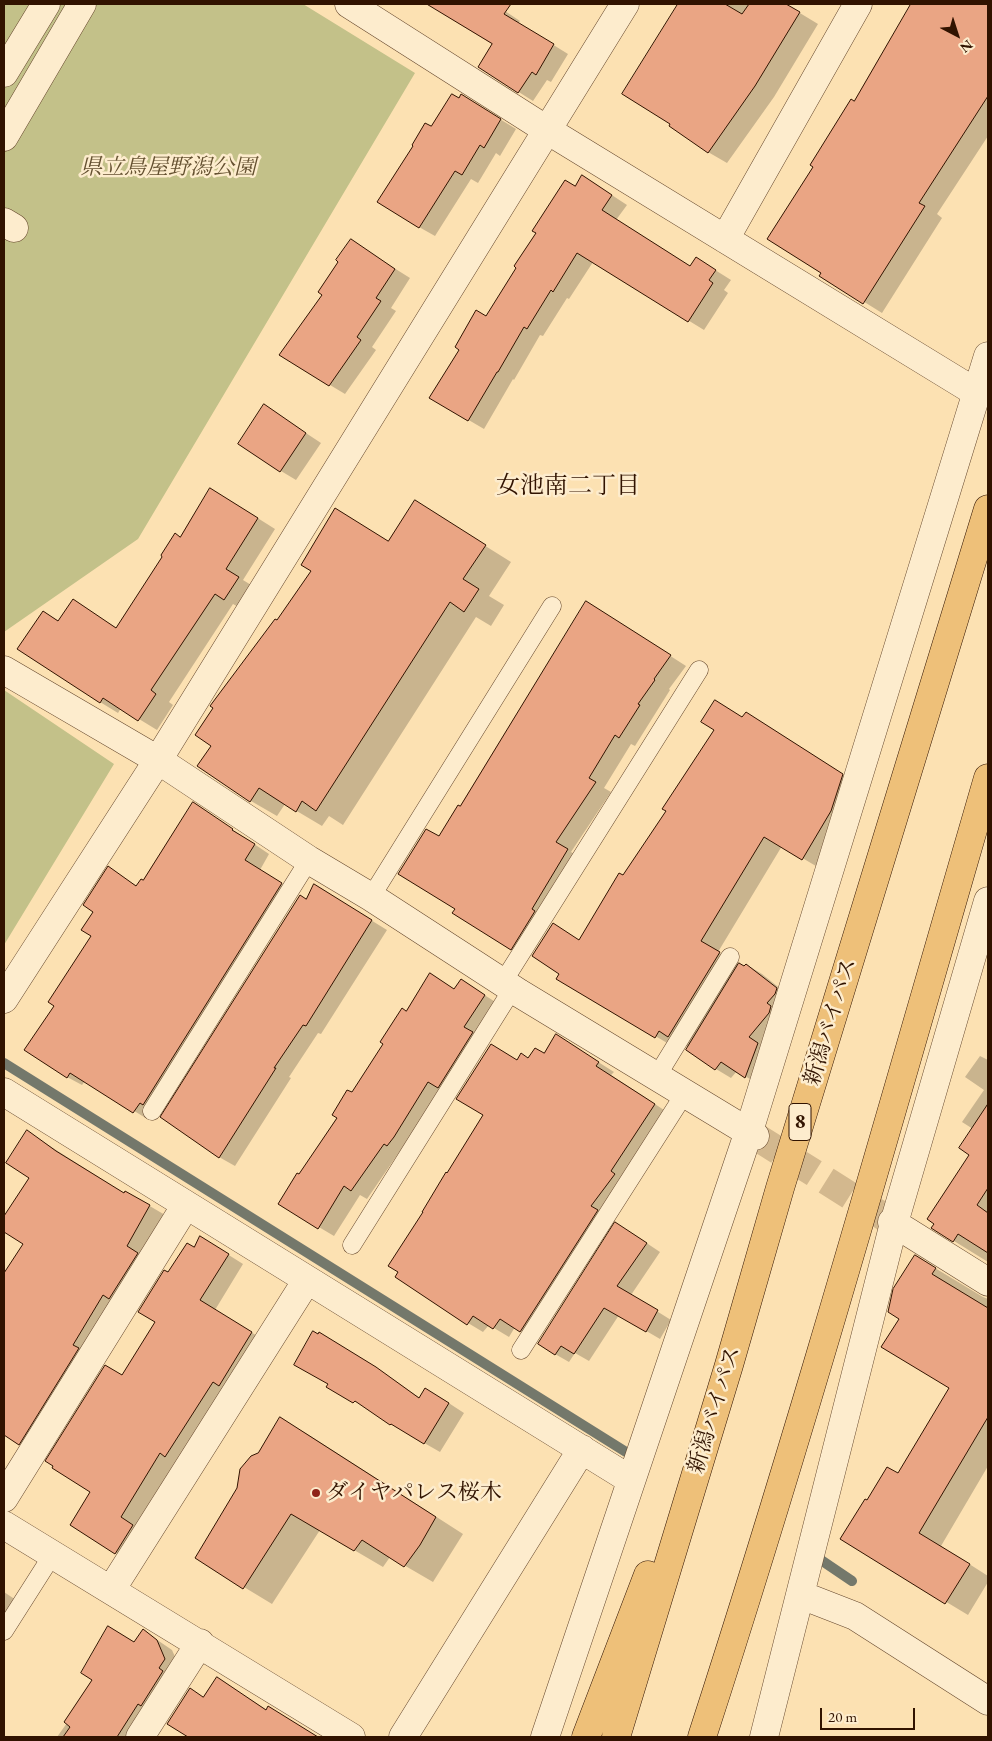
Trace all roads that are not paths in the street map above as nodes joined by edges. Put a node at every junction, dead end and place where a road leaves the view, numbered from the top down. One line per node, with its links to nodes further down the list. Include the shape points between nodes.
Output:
1 (46, 4): 6 (street)
2 (82, 4): 8 (street)
3 (349, 4): 7 (street)
4 (625, 4): 7 (street)
5 (848, 7): 9 (street)
6 (4, 73)
7 (547, 130): 9 (street); 16 (street)
8 (4, 136)
9 (725, 238): 11 (street)
10 (988, 356): 11 (street)
11 (977, 393): 28 (street)
12 (988, 508): 35 (highway, 新潟バイパス / 8)
13 (552, 606): 19 (lane)
14 (4, 670): 16 (street)
15 (699, 670): 22 (lane)
16 (158, 760): 18 (street); 23 (street)
17 (988, 778): 44 (highway)
18 (309, 860): 19 (street); 27 (lane)
19 (371, 898): 22 (street)
20 (988, 901): 30 (street)
21 (730, 957): 24 (lane)
22 (508, 985): 24 (street); 31 (lane)
23 (4, 999)
24 (657, 1076): 26 (street)
25 (4, 1092): 29 (street)
26 (685, 1093): 28 (street); 34 (lane)
27 (152, 1111)
28 (752, 1134): 37 (street)
29 (186, 1205): 32 (street); 38 (street)
30 (893, 1223): 33 (street); 42 (street)
31 (352, 1245)
32 (307, 1280): 36 (street); 41 (street)
33 (988, 1282)
34 (521, 1350)
35 (729, 1365): 51 (highway); 52 (highway, 新潟バイパス / 8)
36 (582, 1450): 37 (street); 49 (street)
37 (631, 1480): 50 (street)
38 (4, 1498)
39 (4, 1524): 40 (street)
40 (52, 1554): 41 (street); 43 (lane)
41 (111, 1590): 45 (street)
42 (801, 1595): 46 (street, via 855,1616); 55 (street)
43 (4, 1631)
44 (735, 1633): 53 (highway); 54 (highway)
45 (200, 1643): 47 (street); 48 (street)
46 (988, 1701)
47 (147, 1735)
48 (351, 1737)
49 (403, 1737)
50 (545, 1737)
51 (586, 1737)
52 (616, 1737)
53 (702, 1737)
54 (716, 1737)
55 (764, 1737)

